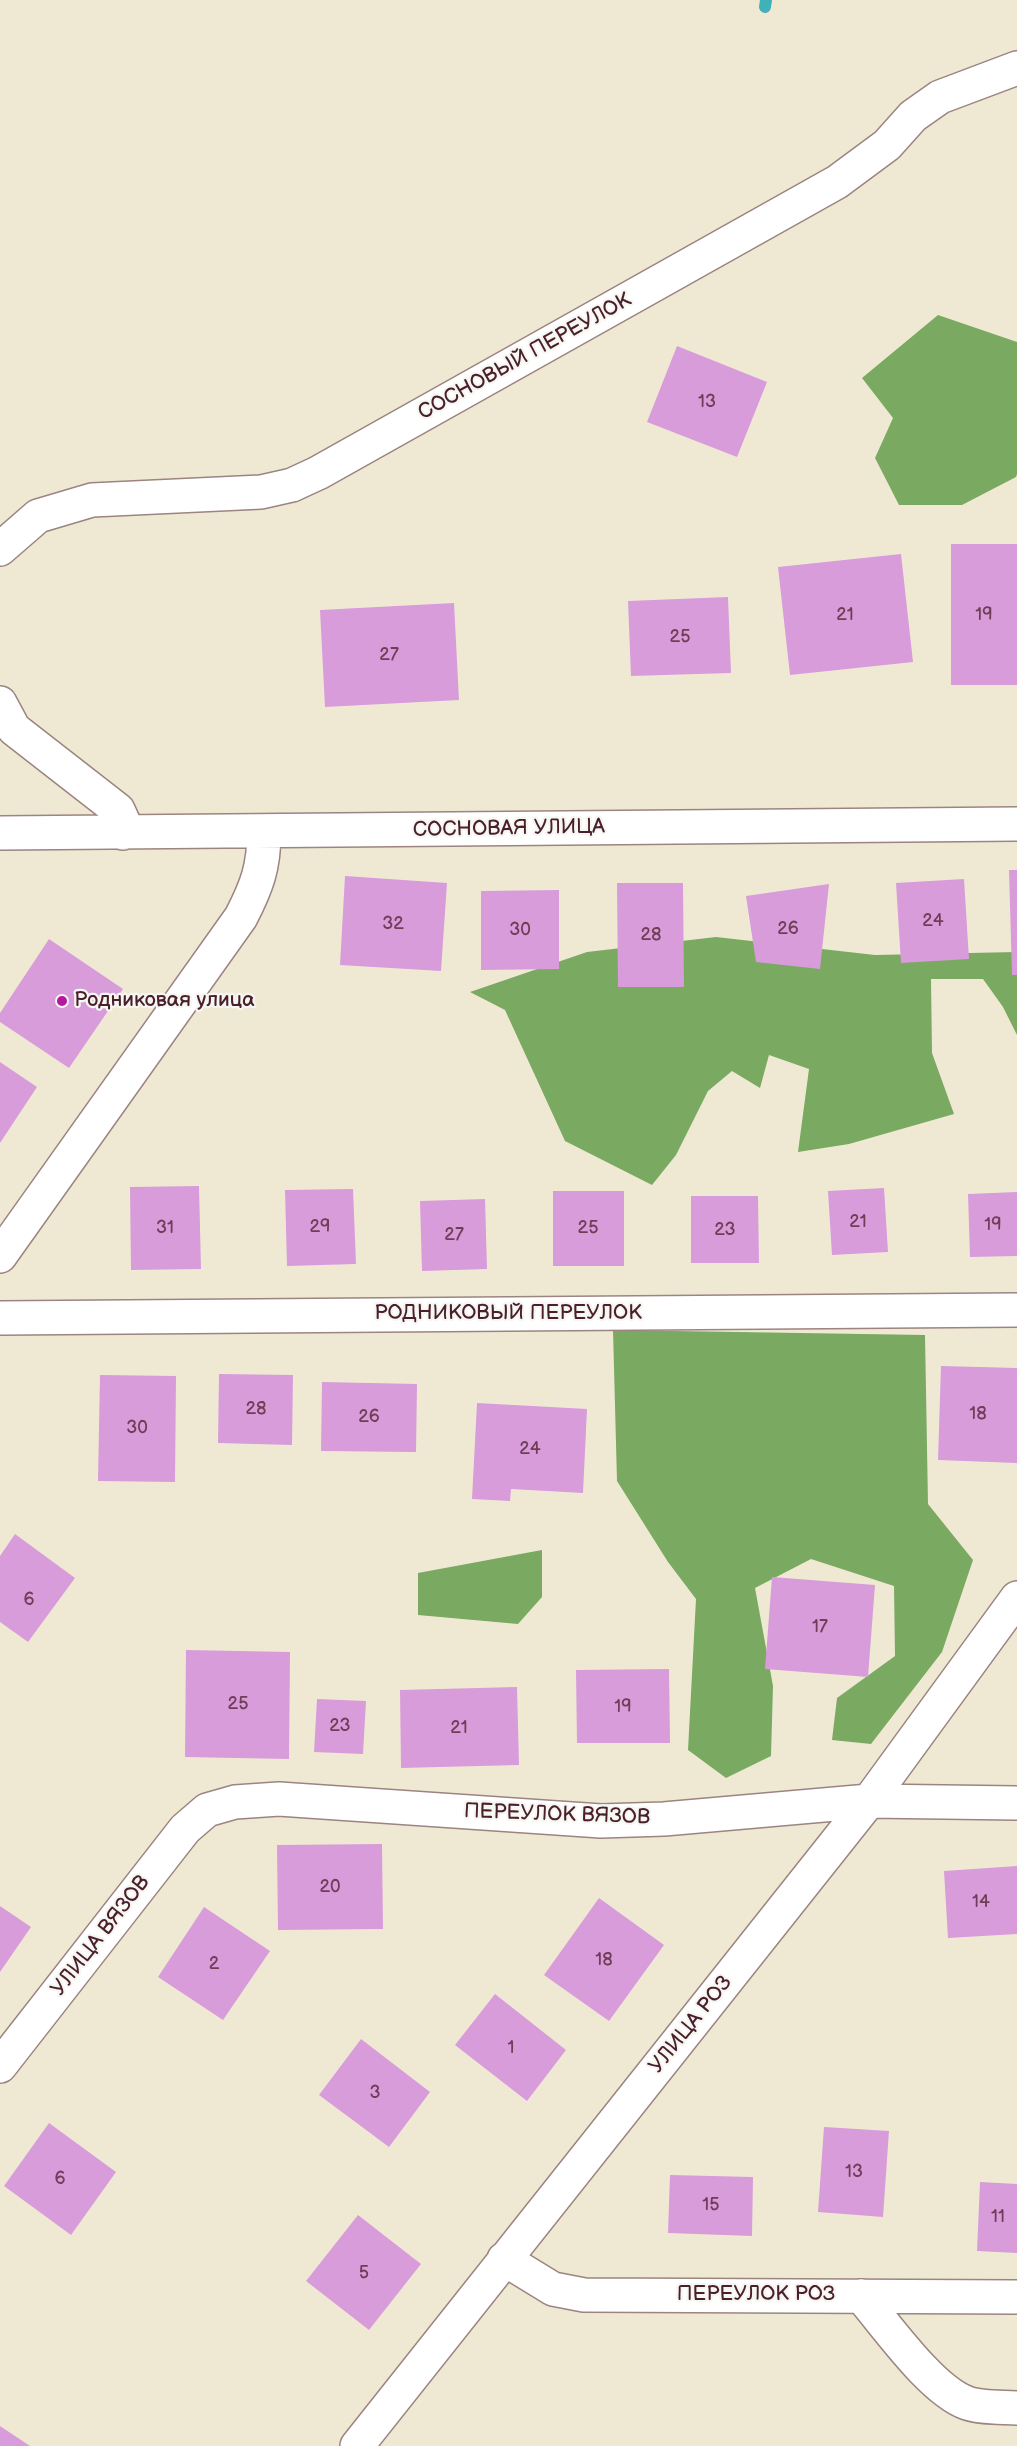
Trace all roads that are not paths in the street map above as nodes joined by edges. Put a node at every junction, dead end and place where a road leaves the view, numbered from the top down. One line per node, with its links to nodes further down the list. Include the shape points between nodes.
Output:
1 (1017, 68): 2 (street, СОСНОВЫЙ ПЕРЕУЛОК, via 940,96 913,116 887,145 837,182 318,473 292,485 261,492 92,500 38,516)
2 (0, 549)
3 (0, 702): 7 (street, via 14,729 118,810)
4 (1017, 824): 5 (street, СОСНОВАЯ УЛИЦА)
5 (264, 832): 7 (street, СОСНОВАЯ УЛИЦА); 8 (street, via 264,857 241,917)
6 (0, 833): 7 (street, СОСНОВАЯ УЛИЦА)
7 (123, 833)
8 (0, 1256)
9 (1017, 1310): 10 (street, РОДНИКОВЫЙ ПЕРЕУЛОК)
10 (0, 1318)
11 (1017, 1598): 12 (street, УЛИЦА РОЗ)
12 (869, 1801): 13 (street, ПЕРЕУЛОК ВЯЗОВ); 14 (street, ПЕРЕУЛОК ВЯЗОВ, via 601,1821 279,1799 235,1802); 16 (street, УЛИЦА РОЗ)
13 (1017, 1803)
14 (207, 1810): 15 (street, УЛИЦА ВЯЗОВ, via 185,1829)
15 (0, 2066)
16 (504, 2259): 17 (street, ПЕРЕУЛОК РОЗ, via 554,2289 584,2295); 20 (street, УЛИЦА РОЗ)
17 (861, 2296): 18 (street, ПЕРЕУЛОК РОЗ); 19 (street, via 950,2396 969,2404)
18 (1017, 2296)
19 (1017, 2408)
20 (357, 2446)

